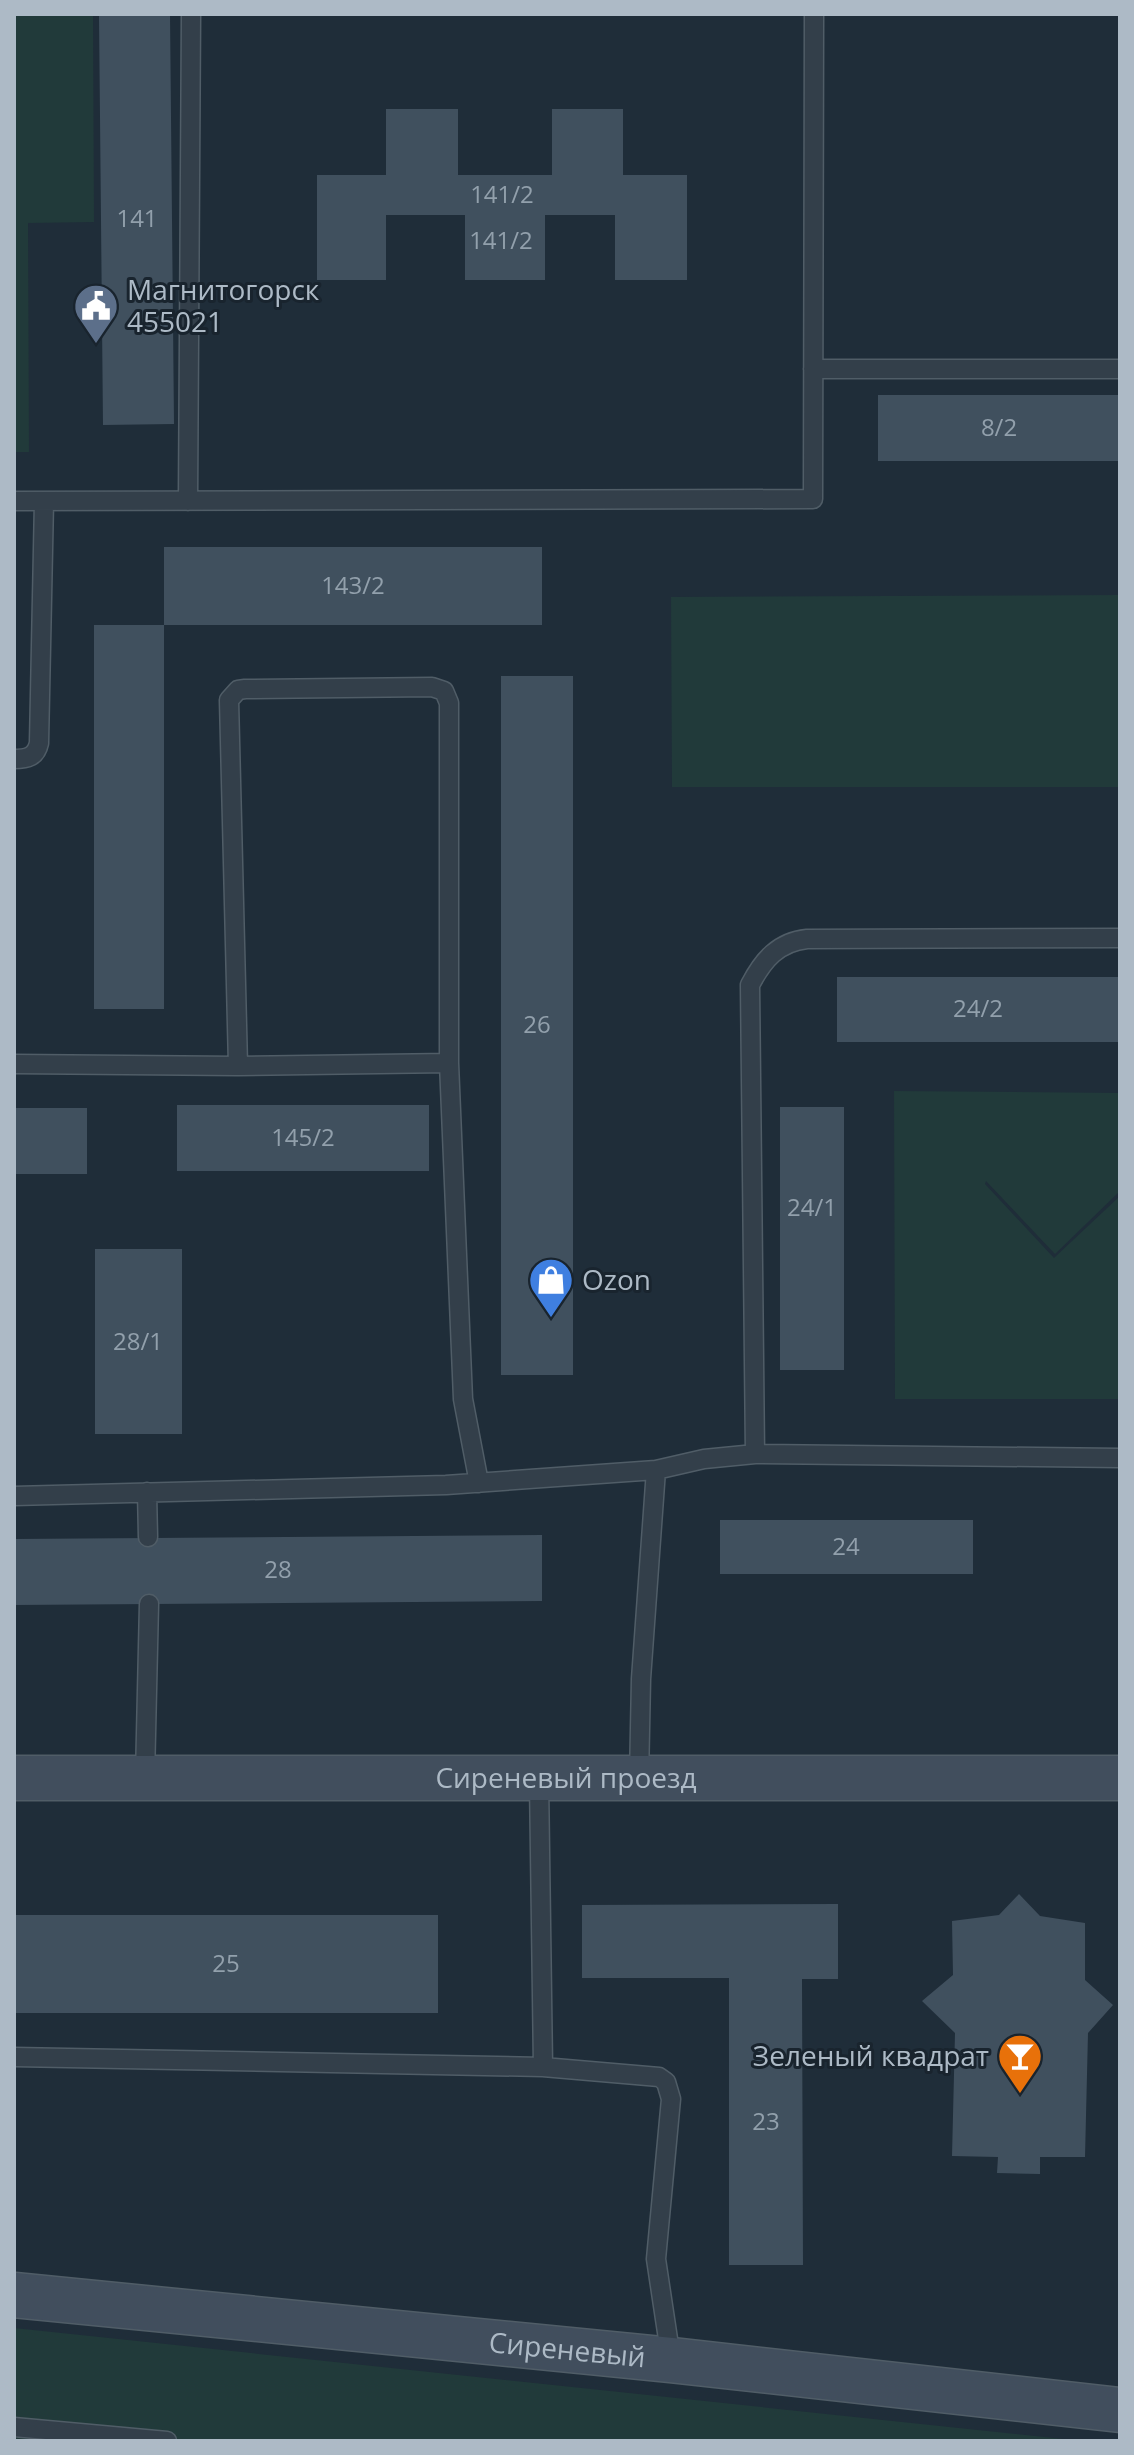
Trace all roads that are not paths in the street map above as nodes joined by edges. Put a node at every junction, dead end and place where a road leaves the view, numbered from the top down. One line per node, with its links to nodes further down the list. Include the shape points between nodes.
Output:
1 (191, 14): 7 (lane)
2 (814, 14): 3 (lane)
3 (813, 369): 4 (lane); 7 (lane, via 813,499)
4 (1120, 369)
5 (14, 501): 6 (lane)
6 (44, 501): 7 (lane); 8 (lane, via 39,743 29,758)
7 (188, 501)
8 (14, 759)
9 (1120, 938): 13 (lane, via 791,940 761,964 750,985)
10 (449, 1063): 12 (lane); 12 (lane, via 448,697 432,687 245,689 233,694 228,706); 16 (lane, via 463,1399)
11 (14, 1064): 12 (lane)
12 (238, 1066)
13 (755, 1454): 14 (lane); 15 (lane)
14 (1120, 1458)
15 (656, 1470): 16 (lane); 24 (lane)
16 (479, 1483): 17 (lane)
17 (147, 1492): 18 (lane); 19 (lane)
18 (14, 1496)
19 (148, 1537)
20 (149, 1604): 21 (lane)
21 (145, 1777): 22 (main road, Сиреневый проезд); 25 (main road, Сиреневый проезд)
22 (14, 1778)
23 (1120, 1778): 24 (main road, Сиреневый проезд)
24 (639, 1779): 25 (main road, Сиреневый проезд)
25 (539, 1780): 27 (lane)
26 (14, 2057): 27 (lane)
27 (543, 2067): 29 (lane, via 650,2075 670,2090 656,2259)
28 (14, 2295): 29 (main road, Сиреневый)
29 (671, 2360): 30 (main road, Сиреневый)
30 (1120, 2410)
31 (14, 2427): 32 (lane)
32 (167, 2441)

